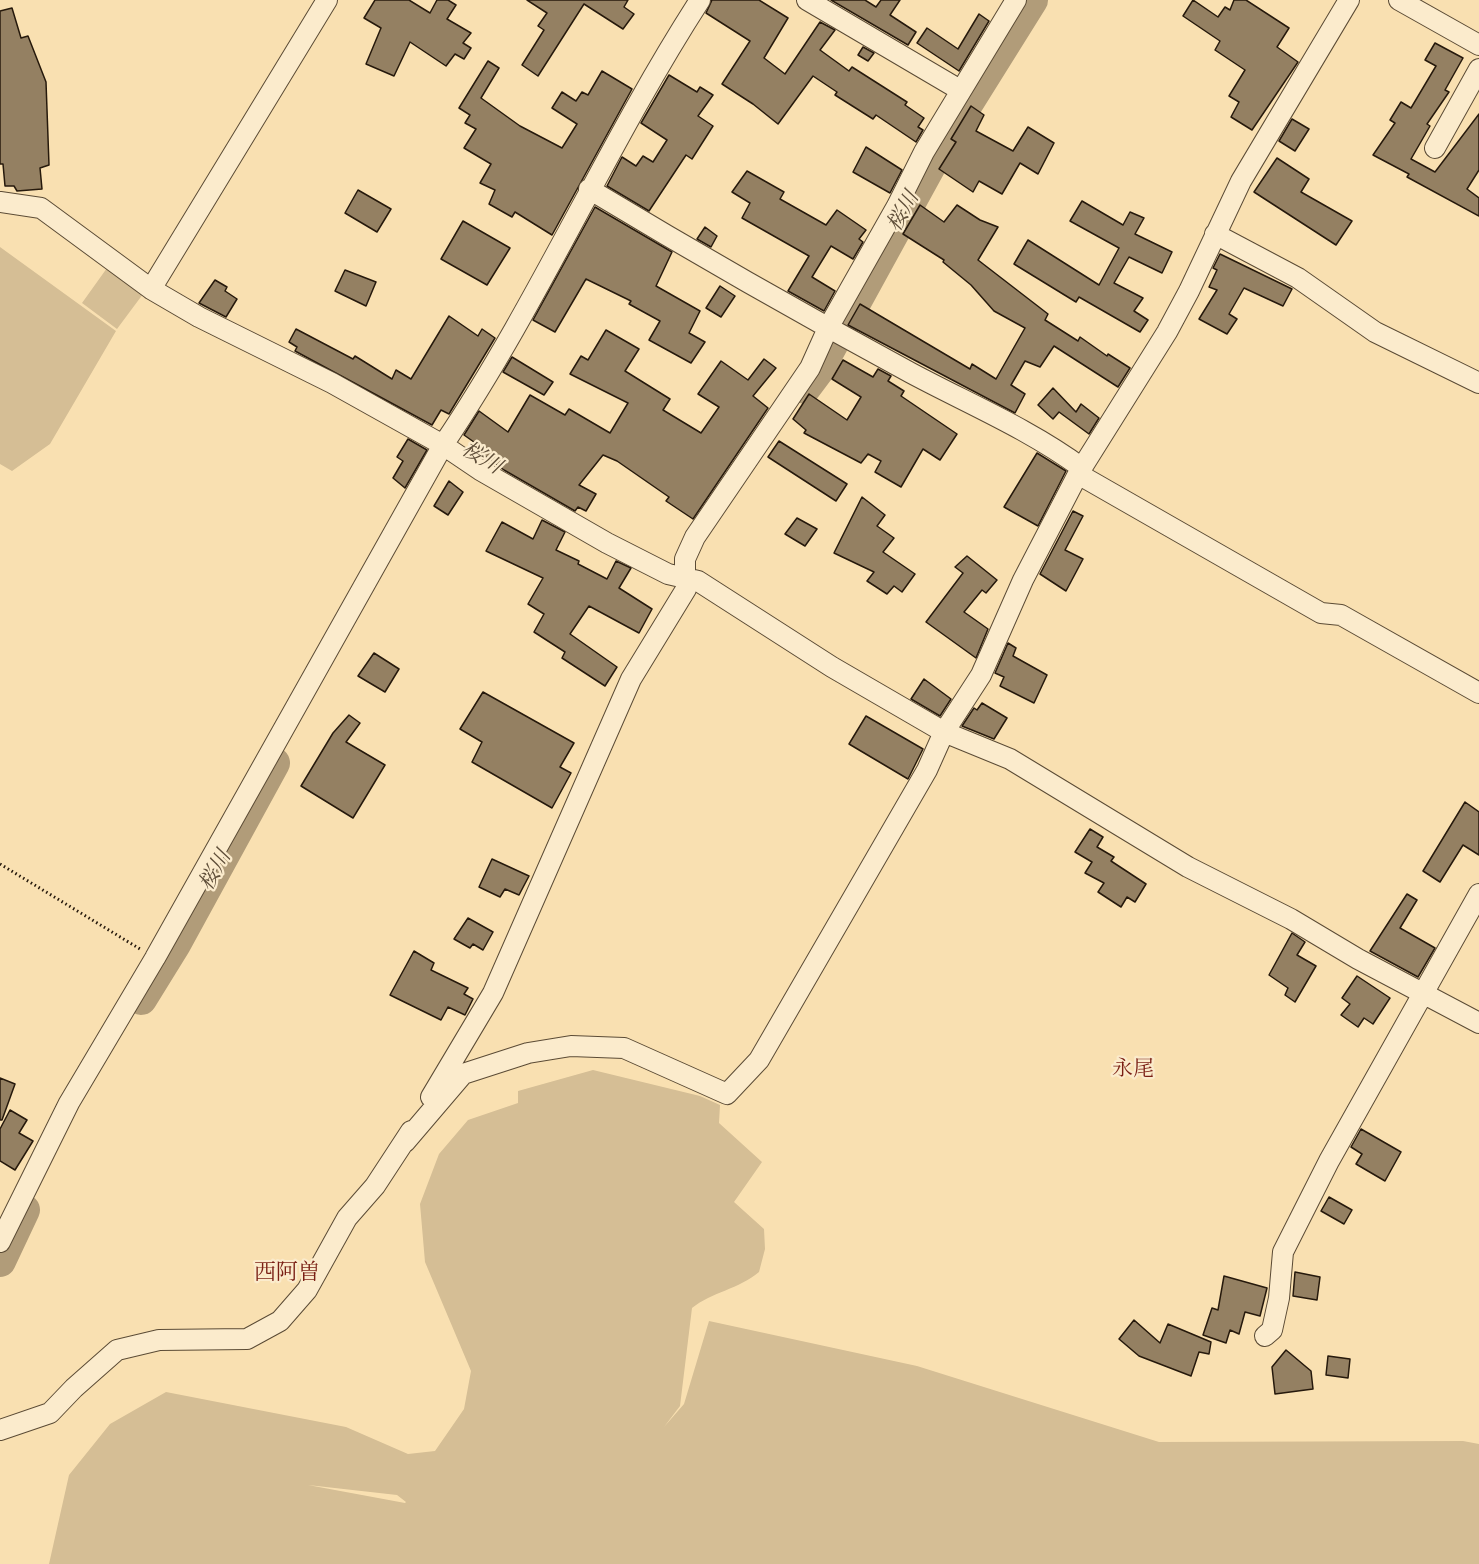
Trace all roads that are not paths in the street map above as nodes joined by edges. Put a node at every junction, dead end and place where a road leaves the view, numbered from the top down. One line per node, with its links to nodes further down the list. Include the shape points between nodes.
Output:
1 (327, 0): 14 (street)
2 (700, 0): 11 (street)
3 (807, 0): 9 (street)
4 (1016, 0): 9 (street)
5 (1349, 0): 13 (street, via 1241,181)
6 (1399, 0): 7 (street)
7 (1479, 45)
8 (1479, 69): 10 (street)
9 (960, 90): 15 (street)
10 (1434, 148)
11 (589, 189): 15 (street); 17 (street)
12 (0, 202): 14 (street, via 41,208)
13 (1215, 234): 16 (street, via 1298,278 1375,332); 18 (street, via 1167,332)
14 (151, 289): 17 (street)
15 (835, 331): 18 (street, via 1048,443); 19 (street, via 695,537)
16 (1479, 383)
17 (448, 448): 19 (street, via 607,543 668,574); 26 (street, via 69,1103)
18 (1080, 471): 20 (street, via 1321,613 1341,615); 21 (street, via 1023,580 981,675)
19 (686, 572): 21 (street, via 832,667); 25 (street, via 686,589 632,679 493,993)
20 (1479, 693)
21 (944, 732): 23 (street, via 1010,759 1188,867); 25 (street, via 927,770 794,1003 759,1060 727,1094 624,1048 571,1046 528,1053 463,1074)
22 (1479, 894): 23 (street)
23 (1424, 993): 24 (street); 27 (street, via 1329,1161 1283,1252 1279,1298 1272,1330)
24 (1479, 1023)
25 (405, 1142): 28 (street, via 347,1218 306,1290 280,1321 247,1339 159,1340 117,1350 50,1413)
26 (0, 1242)
27 (1265, 1336)
28 (0, 1430)

